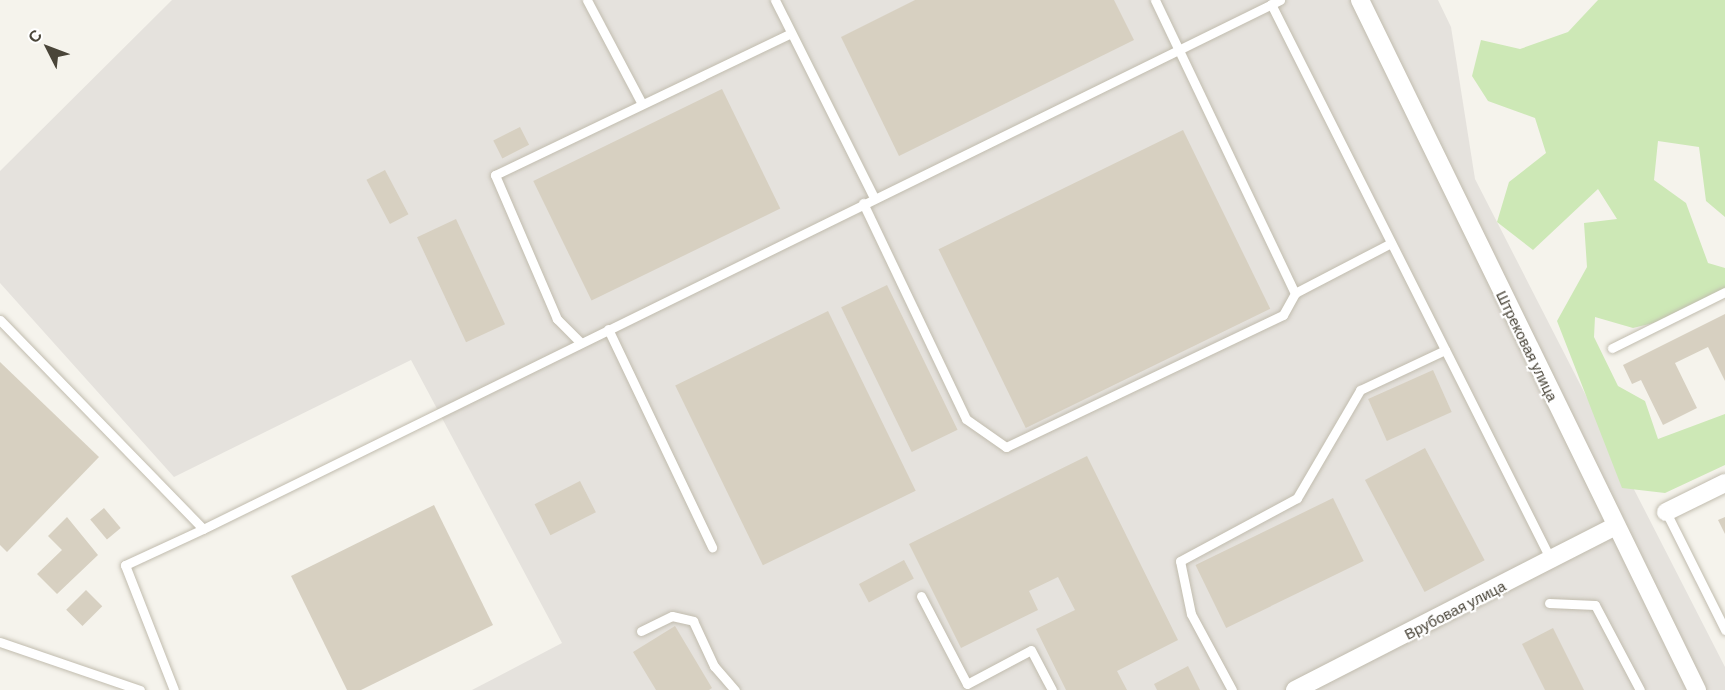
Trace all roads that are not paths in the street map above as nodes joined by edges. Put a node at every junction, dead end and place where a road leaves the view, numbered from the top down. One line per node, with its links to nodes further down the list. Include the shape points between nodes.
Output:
1 (587, 0): 8 (lane)
2 (1155, 0): 7 (lane)
3 (1360, 0): 21 (street, Штрековая улица)
4 (777, 1): 6 (lane)
5 (1275, 2): 7 (lane); 11 (lane)
6 (791, 33): 8 (lane); 9 (lane)
7 (1178, 46): 9 (lane); 13 (lane)
8 (641, 102): 16 (lane, via 495,175 557,320)
9 (874, 198): 10 (lane)
10 (862, 203): 13 (lane, via 966,419 1006,447 1283,315); 15 (lane)
11 (1391, 243): 13 (lane); 18 (lane)
12 (1725, 292): 17 (lane)
13 (1295, 293)
14 (0, 320): 22 (lane)
15 (608, 329): 16 (lane); 23 (lane)
16 (580, 342): 22 (lane)
17 (1612, 348)
18 (1445, 350): 24 (lane); 34 (lane, via 1360,390 1297,498 1180,561 1191,614)
19 (1725, 483): 20 (street)
20 (1666, 512): 27 (lane)
21 (1614, 527): 24 (street, Врубовая улица); 37 (street, Штрековая улица)
22 (203, 529): 31 (lane, via 125,565)
23 (712, 547)
24 (1552, 562): 35 (street, Врубовая улица)
25 (921, 596): 33 (lane, via 967,684 1031,650)
26 (1549, 603): 36 (lane, via 1595,605)
27 (1725, 630)
28 (641, 631): 32 (lane, via 672,616 693,621 714,666)
29 (0, 642): 30 (lane)
30 (140, 690)
31 (174, 690)
32 (735, 690)
33 (1052, 690)
34 (1232, 690)
35 (1295, 690)
36 (1640, 690)
37 (1697, 690)

